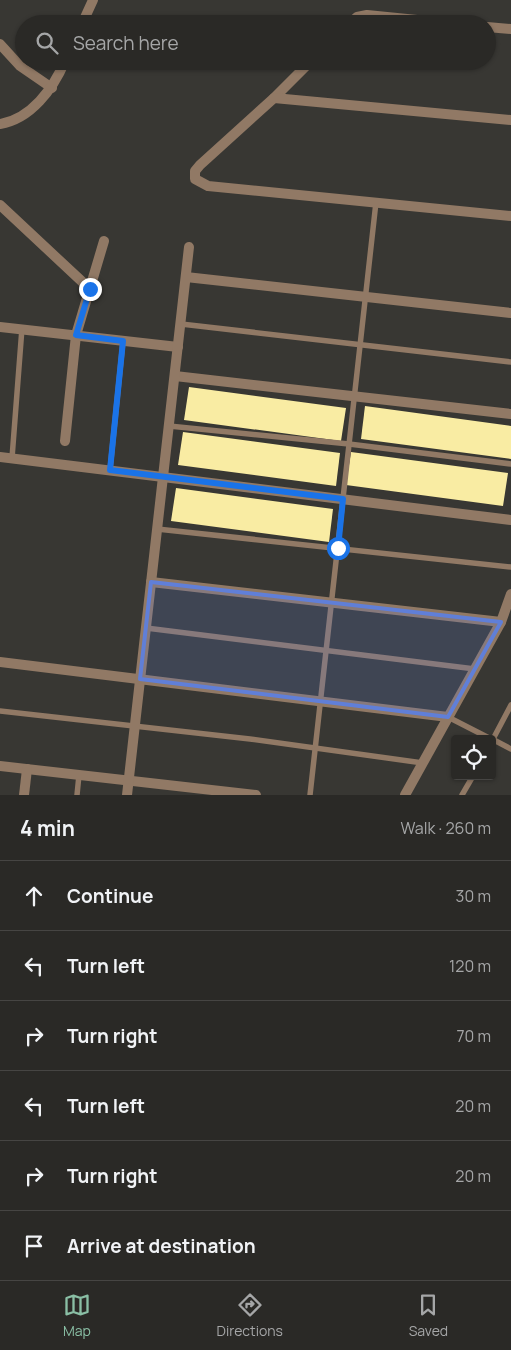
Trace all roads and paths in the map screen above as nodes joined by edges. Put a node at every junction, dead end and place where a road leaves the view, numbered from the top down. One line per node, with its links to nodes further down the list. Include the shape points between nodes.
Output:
1 (93, 0): 2 (street)
2 (86, 15)
3 (496, 28): 4 (street)
4 (511, 29)
5 (0, 44): 6 (street)
6 (15, 60)
7 (26, 70): 10 (street)
8 (61, 70): 10 (street)
9 (302, 70): 11 (street)
10 (52, 88): 13 (street, via 13,122)
11 (274, 98): 12 (street); 14 (street, via 194,171 195,178 208,186)
12 (511, 120)
13 (0, 124)
14 (376, 202): 16 (street); 21 (lane)
15 (0, 206): 20 (street)
16 (511, 216)
17 (104, 241): 20 (street)
18 (189, 247): 19 (street)
19 (186, 277): 21 (street); 23 (street)
20 (90, 289): 26 (street)
21 (366, 296): 22 (street); 28 (lane)
22 (511, 312)
23 (181, 324): 28 (lane); 29 (street)
24 (0, 327): 25 (street)
25 (22, 328): 26 (street); 38 (lane)
26 (76, 335): 27 (street); 35 (street)
27 (123, 341): 29 (street); 40 (lane)
28 (360, 344): 30 (lane); 32 (lane)
29 (178, 347): 31 (street)
30 (511, 362)
31 (174, 376): 32 (street); 34 (street)
32 (354, 397): 33 (street); 36 (lane)
33 (511, 414)
34 (169, 426): 36 (lane); 41 (street)
35 (65, 441)
36 (349, 444): 39 (lane); 42 (lane)
37 (0, 457): 38 (street)
38 (12, 458): 40 (street)
39 (511, 464)
40 (110, 470): 41 (street)
41 (164, 477): 42 (street); 44 (street)
42 (343, 499): 43 (street); 45 (lane)
43 (511, 520)
44 (157, 529): 45 (lane); 47 (street)
45 (338, 548): 46 (lane); 49 (lane)
46 (511, 567)
47 (151, 582): 49 (street); 51 (street)
48 (511, 594): 50 (street)
49 (332, 603): 50 (street); 52 (lane)
50 (500, 622): 54 (street)
51 (146, 628): 52 (lane); 55 (street)
52 (326, 650): 54 (lane); 56 (lane)
53 (0, 662): 55 (street)
54 (475, 669): 59 (street)
55 (140, 680): 56 (street); 60 (street)
56 (321, 702): 59 (street); 64 (lane)
57 (511, 705): 62 (lane)
58 (0, 710): 60 (lane)
59 (448, 717): 61 (lane); 66 (street)
60 (134, 726): 64 (lane); 70 (street)
61 (482, 735)
62 (495, 735)
63 (496, 742): 65 (lane)
64 (316, 748): 66 (lane); 76 (lane)
65 (511, 749)
66 (422, 763): 77 (street)
67 (0, 766): 68 (street)
68 (27, 769): 69 (street); 72 (street)
69 (79, 775): 70 (street); 73 (lane)
70 (128, 780): 74 (street); 75 (street)
71 (470, 780): 78 (lane)
72 (24, 795)
73 (77, 795)
74 (127, 795)
75 (256, 795)
76 (310, 795)
77 (405, 795)
78 (462, 795)

